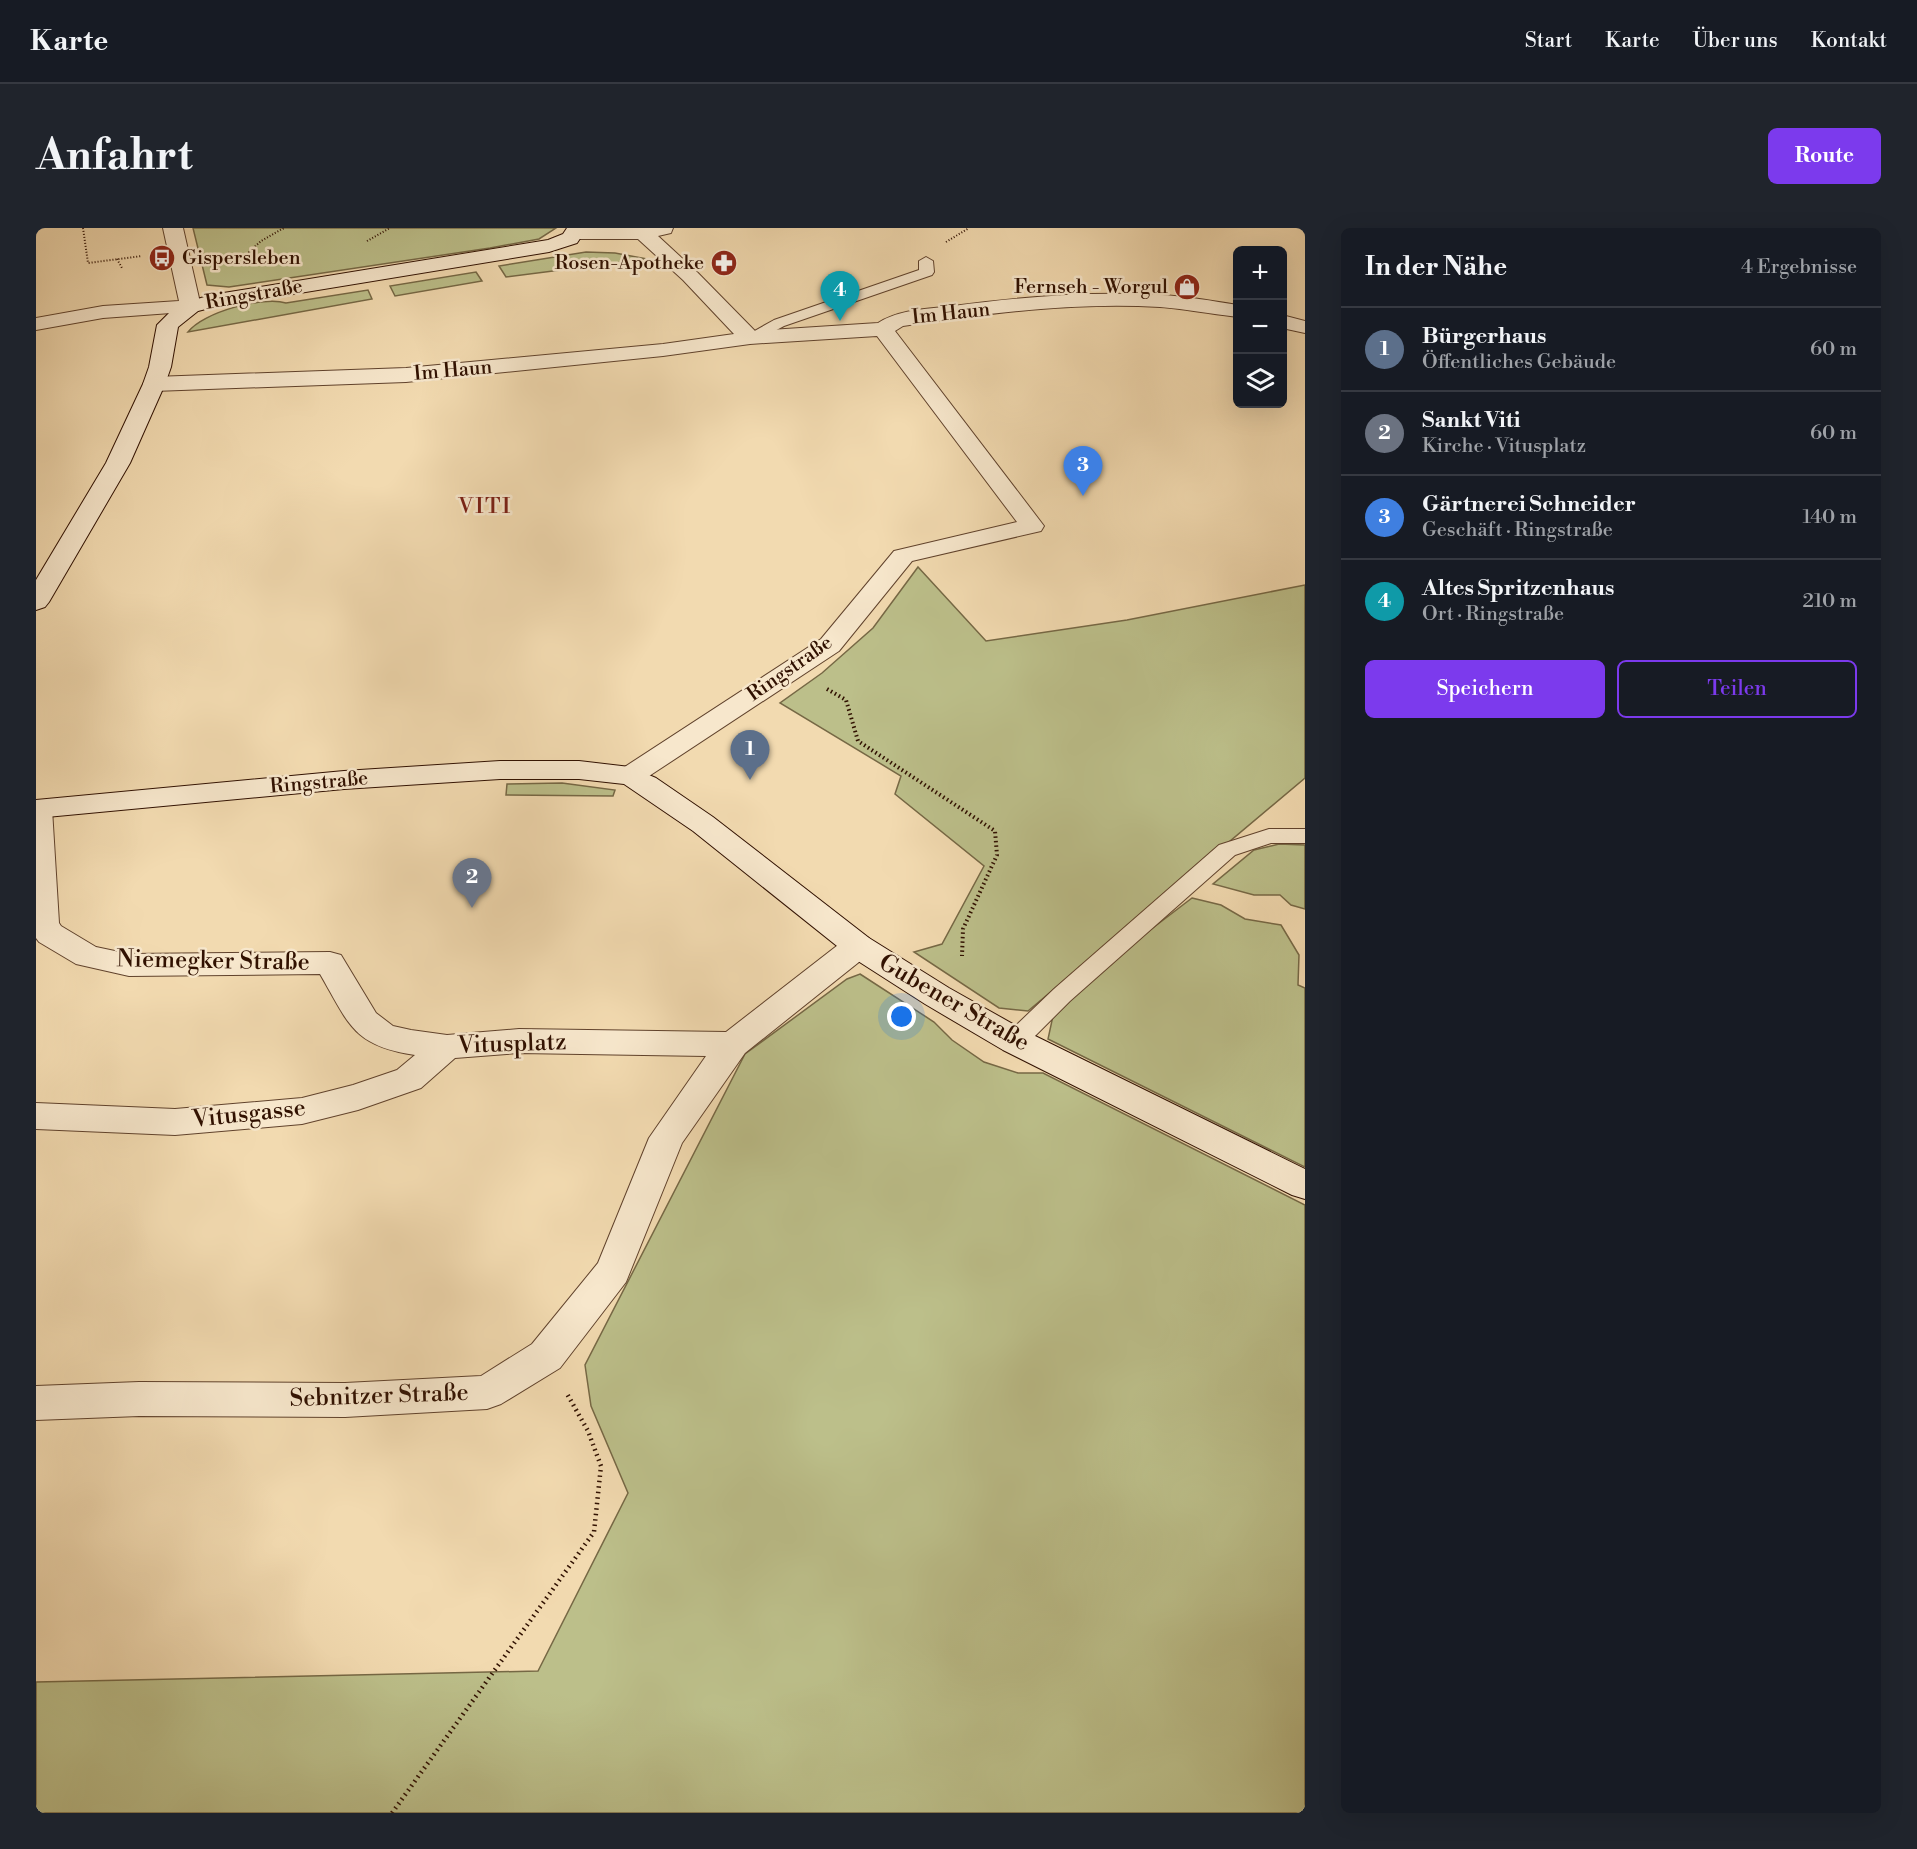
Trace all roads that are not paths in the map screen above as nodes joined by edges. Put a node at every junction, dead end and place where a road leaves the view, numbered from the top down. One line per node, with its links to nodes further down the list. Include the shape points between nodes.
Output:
1 (174, 228): 6 (street)
2 (667, 228): 4 (street)
3 (577, 230): 4 (street); 6 (street, Ringstraße, via 562,243 549,246 267,291)
4 (643, 233): 12 (street)
5 (926, 261): 12 (lane, via 927,272 779,323)
6 (191, 307): 9 (street, via 103,312); 13 (street, Ringstraße, via 168,326)
7 (1233, 310): 11 (street, Im Haun, via 1151,301 1050,304 897,320)
8 (1287, 322): 10 (street)
9 (36, 324)
10 (1305, 327)
11 (883, 329): 12 (street); 15 (street, Ringstraße, via 1032,526 903,556 830,645)
12 (750, 338): 13 (street, Im Haun, via 406,375)
13 (154, 384): 14 (street, Ringstraße, via 116,468)
14 (36, 602)
15 (630, 776): 16 (street, Ringstraße, via 579,770 489,771 344,780); 18 (street, Gubener Straße, via 703,824)
16 (36, 809): 19 (street, Niemegker Straße, via 43,926 87,956 129,965)
17 (1305, 836): 20 (lane, via 1269,836 1227,850)
18 (858, 946): 20 (street, Gubener Straße); 21 (street, Sebnitzer Straße)
19 (330, 963): 22 (street, Vitusplatz, via 364,1021 383,1035)
20 (1015, 1041): 24 (street, Gubener Straße)
21 (733, 1044): 22 (street, Vitusplatz, via 519,1041); 25 (street, Sebnitzer Straße, via 666,1138 613,1271 546,1356 487,1392 345,1400)
22 (447, 1047): 23 (street, Vitusgasse, via 409,1079 302,1111 175,1122)
23 (36, 1116)
24 (1305, 1185)
25 (36, 1403)

